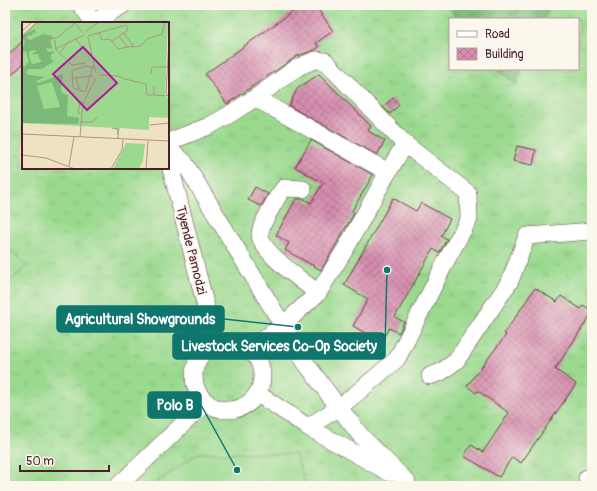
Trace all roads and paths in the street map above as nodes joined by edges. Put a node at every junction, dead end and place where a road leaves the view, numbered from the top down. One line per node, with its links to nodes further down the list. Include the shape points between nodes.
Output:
1 (81, 5): 3 (lane)
2 (123, 5): 4 (lane)
3 (93, 22)
4 (96, 22)
5 (255, 98): 6 (lane, via 209,126); 7 (lane, via 298,67 315,60 325,61); 10 (lane)
6 (169, 142)
7 (405, 144): 10 (lane); 20 (lane, via 468,193 469,220 397,359)
8 (169, 148): 14 (lane, via 184,162)
9 (169, 161): 15 (lane, Tiyende Pamodzi)
10 (388, 172): 13 (lane)
11 (303, 189): 13 (lane, via 284,188 263,223 260,236 269,252)
12 (592, 231): 17 (lane, via 527,236 510,281 456,361 441,372)
13 (318, 293): 14 (lane)
14 (284, 324): 16 (lane); 20 (lane, via 305,362)
15 (215, 343): 16 (lane, via 230,341 244,345); 19 (lane, via 198,357 193,370 194,384 200,397)
16 (250, 350): 18 (lane, via 261,370 262,379)
17 (430, 376)
18 (258, 394): 19 (lane, via 248,405 234,410 218,409); 21 (lane)
19 (206, 402): 23 (lane)
20 (338, 408): 21 (lane); 22 (lane, via 361,436)
21 (308, 427): 22 (lane)
22 (409, 484)
23 (118, 486)

